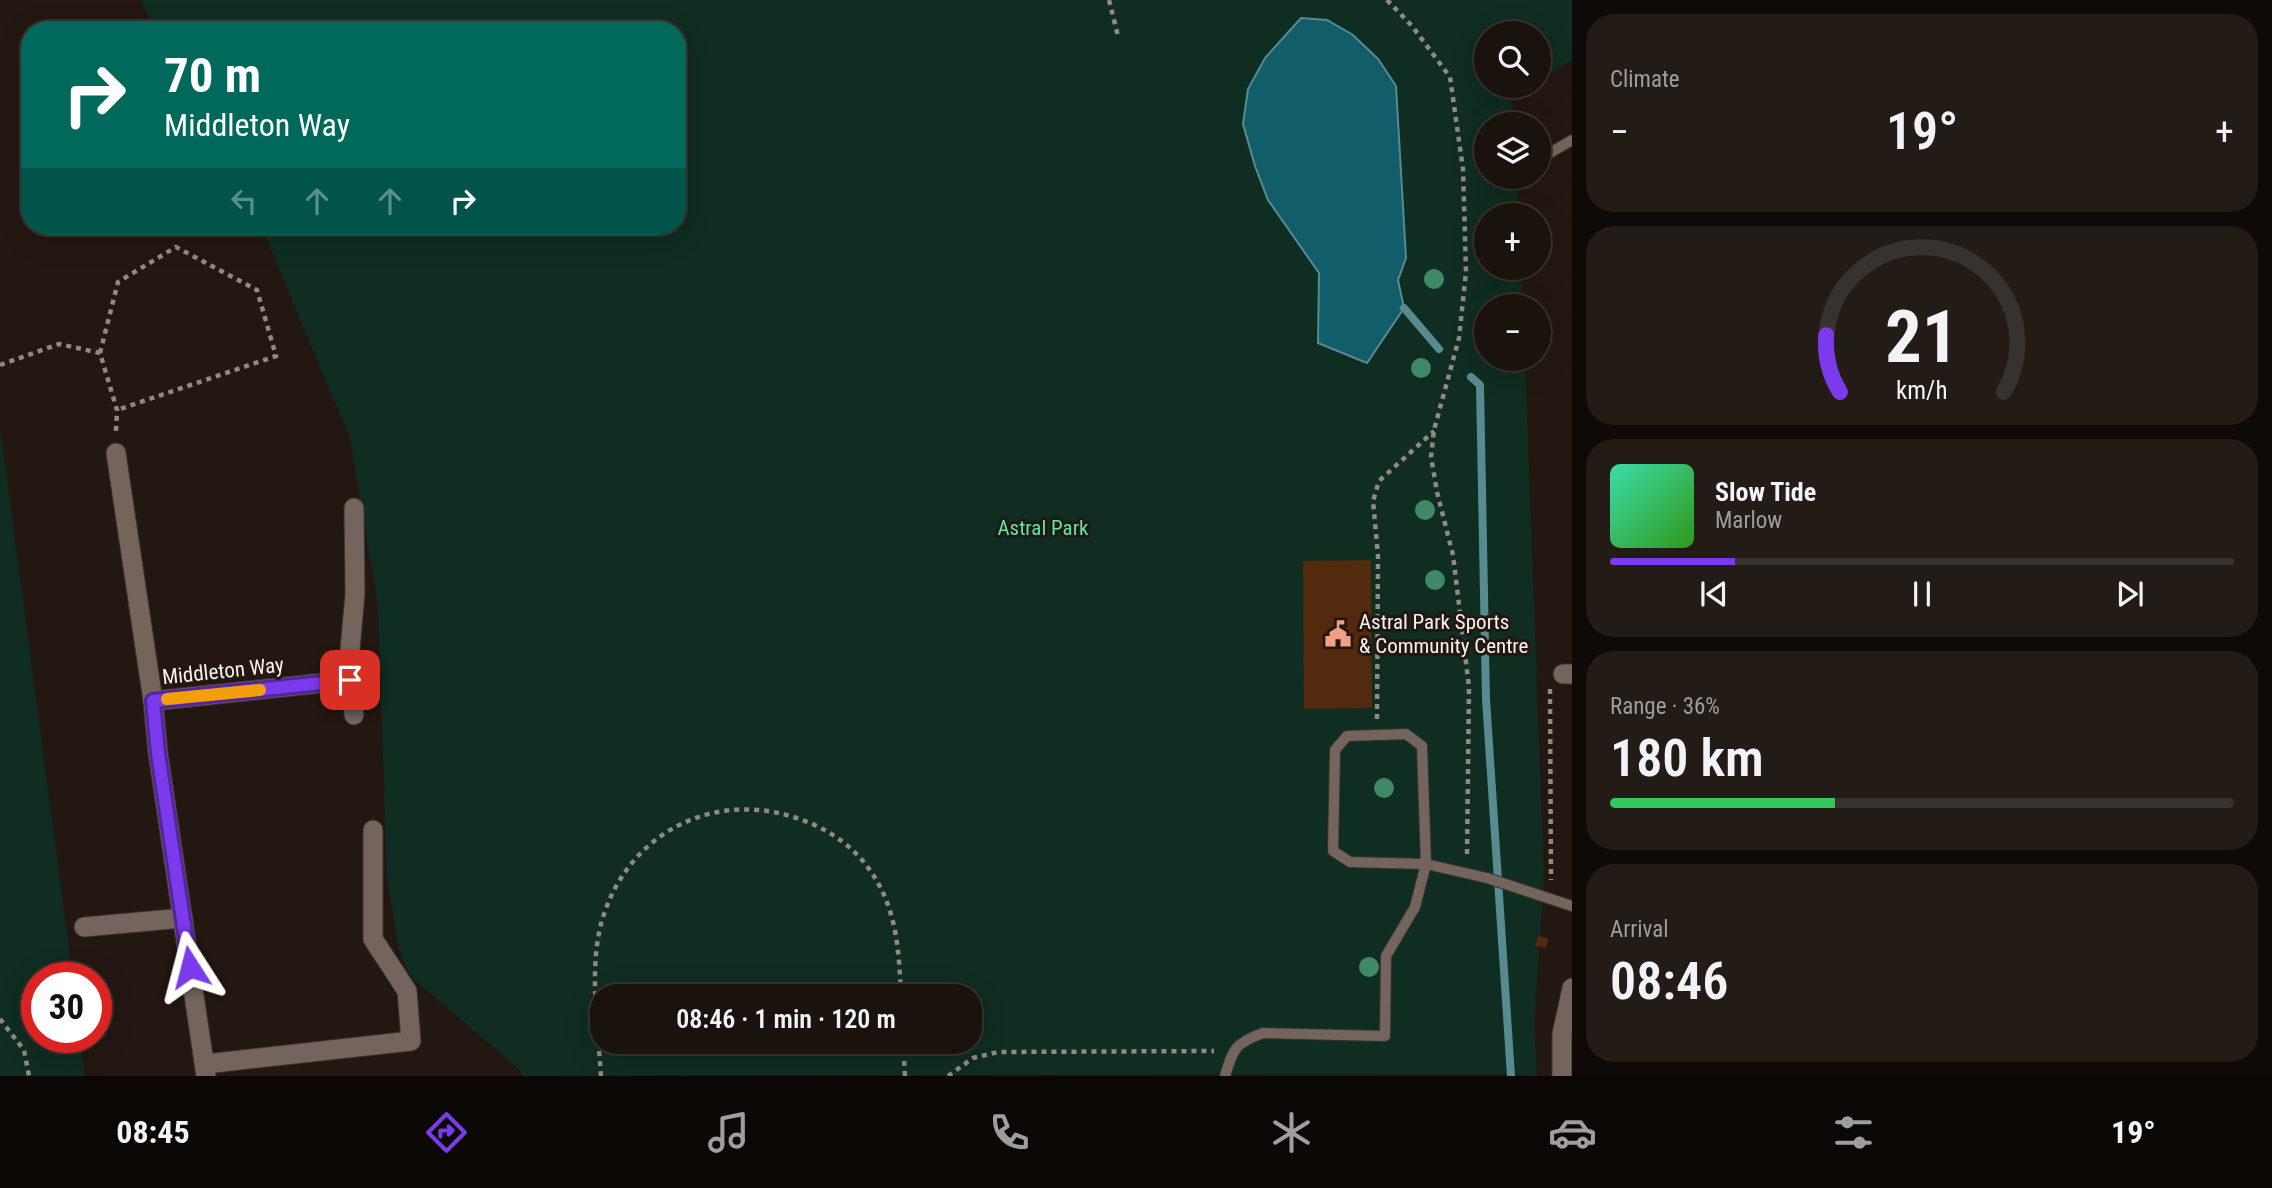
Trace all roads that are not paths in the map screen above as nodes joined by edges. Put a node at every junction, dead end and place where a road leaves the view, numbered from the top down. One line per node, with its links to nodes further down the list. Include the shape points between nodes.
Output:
1 (1572, 141): 2 (lane)
2 (1551, 153)
3 (116, 453): 6 (street)
4 (354, 508): 5 (street)
5 (350, 680): 6 (street, Middleton Way); 7 (street)
6 (153, 701): 11 (street, Middleton Way)
7 (354, 715)
8 (373, 830): 14 (street, Middleton Way, via 373,939 407,991 411,1041)
9 (1426, 864): 9 (lane, via 1350,862 1333,851 1335,750 1347,736 1406,734 1422,746); 10 (lane); 15 (lane, via 1415,907 1386,956 1385,1036 1263,1033 1233,1050)
10 (1572, 906)
11 (183, 918): 12 (street); 14 (street, Middleton Way)
12 (84, 928)
13 (1572, 988): 16 (street, via 1562,1034)
14 (205, 1070)
15 (1225, 1076)
16 (1562, 1076)

